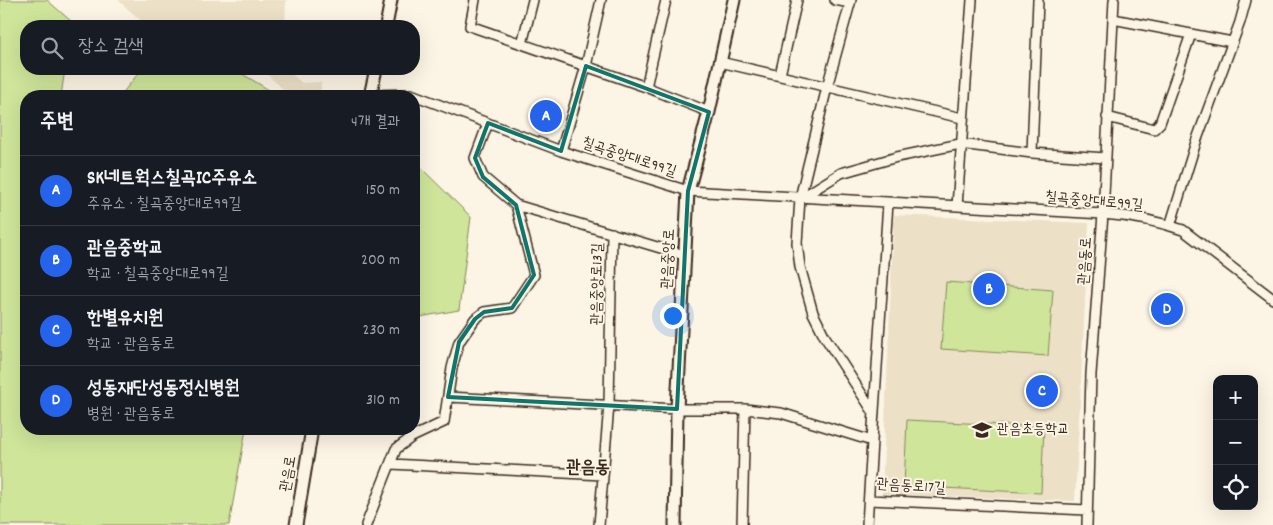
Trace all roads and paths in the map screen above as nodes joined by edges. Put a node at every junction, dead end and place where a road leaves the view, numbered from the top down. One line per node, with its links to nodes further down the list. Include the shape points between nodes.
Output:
1 (391, 0): 15 (main road)
2 (474, 0): 18 (street, via 470,26)
3 (533, 0): 18 (street)
4 (601, 0): 20 (street)
5 (666, 0): 23 (street)
6 (734, 0): 19 (main road, 관음중앙로)
7 (798, 0): 22 (street)
8 (834, 0): 13 (street)
9 (972, 0): 28 (street)
10 (1038, 0): 33 (street)
11 (1114, 0): 14 (street, 관음동로)
12 (1246, 0): 17 (street)
13 (850, 2): 24 (street)
14 (1113, 19): 16 (street); 29 (street, 관음동로)
15 (387, 20)
16 (1191, 34): 17 (street); 29 (street, via 1158,127 1154,129)
17 (1232, 42): 41 (street)
18 (522, 44): 20 (street)
19 (720, 62): 22 (street); 27 (main road, 관음중앙로)
20 (586, 66): 23 (street); 32 (street)
21 (375, 75): 25 (main road)
22 (780, 75): 24 (street)
23 (646, 87): 27 (street)
24 (827, 87): 28 (street); 36 (street)
25 (371, 90)
26 (420, 97): 30 (street, 칠곡중앙대로99길)
27 (709, 112): 35 (main road, 관음중앙로)
28 (962, 118): 31 (street)
29 (1108, 118): 34 (street, 관음동로)
30 (488, 123): 32 (street, 칠곡중앙대로99길); 38 (street, via 474,158 483,177)
31 (960, 144): 33 (street); 36 (street, via 841,173); 39 (street)
32 (561, 150): 35 (street, 칠곡중앙대로99길)
33 (1032, 153): 34 (street)
34 (1106, 158): 40 (street, 관음동로)
35 (688, 191): 36 (street, 칠곡중앙대로99길); 43 (main road, 관음중앙로)
36 (800, 198): 37 (street, 칠곡중앙대로99길); 49 (street, via 797,243 813,313)
37 (888, 203): 39 (street, 칠곡중앙대로99길); 49 (street)
38 (516, 205): 42 (street, 관음중앙로13길); 45 (street, via 534,275 512,308 484,312 474,319 459,342)
39 (957, 206): 40 (street, 칠곡중앙대로99길)
40 (1103, 214): 41 (street, 칠곡중앙대로99길); 57 (street, 관음동로, via 1091,374)
41 (1170, 226): 44 (street, 칠곡중앙대로99길, via 1183,230)
42 (612, 233): 43 (street); 46 (street, 관음중앙로13길)
43 (684, 255): 47 (main road, 관음중앙로)
44 (1273, 299)
45 (448, 397): 46 (street); 50 (street, via 444,422)
46 (609, 405): 47 (street); 55 (street, 관음중앙로13길)
47 (677, 409): 48 (street); 61 (main road, 관음중앙로)
48 (745, 409): 53 (street, via 781,413); 62 (street)
49 (874, 413): 53 (street, 관음동로17길)
50 (420, 433)
51 (311, 435): 58 (main road, 관음로)
52 (416, 435): 54 (street, via 396,450)
53 (872, 441): 56 (street, 관음동로17길)
54 (390, 464): 55 (street); 59 (street)
55 (602, 475): 60 (street, 관음중앙로13길)
56 (869, 500): 57 (street, 관음동로17길); 63 (street)
57 (1088, 510): 64 (street, 관음동로)
58 (296, 525)
59 (366, 525)
60 (599, 525)
61 (675, 525)
62 (742, 525)
63 (867, 525)
64 (1087, 525)

